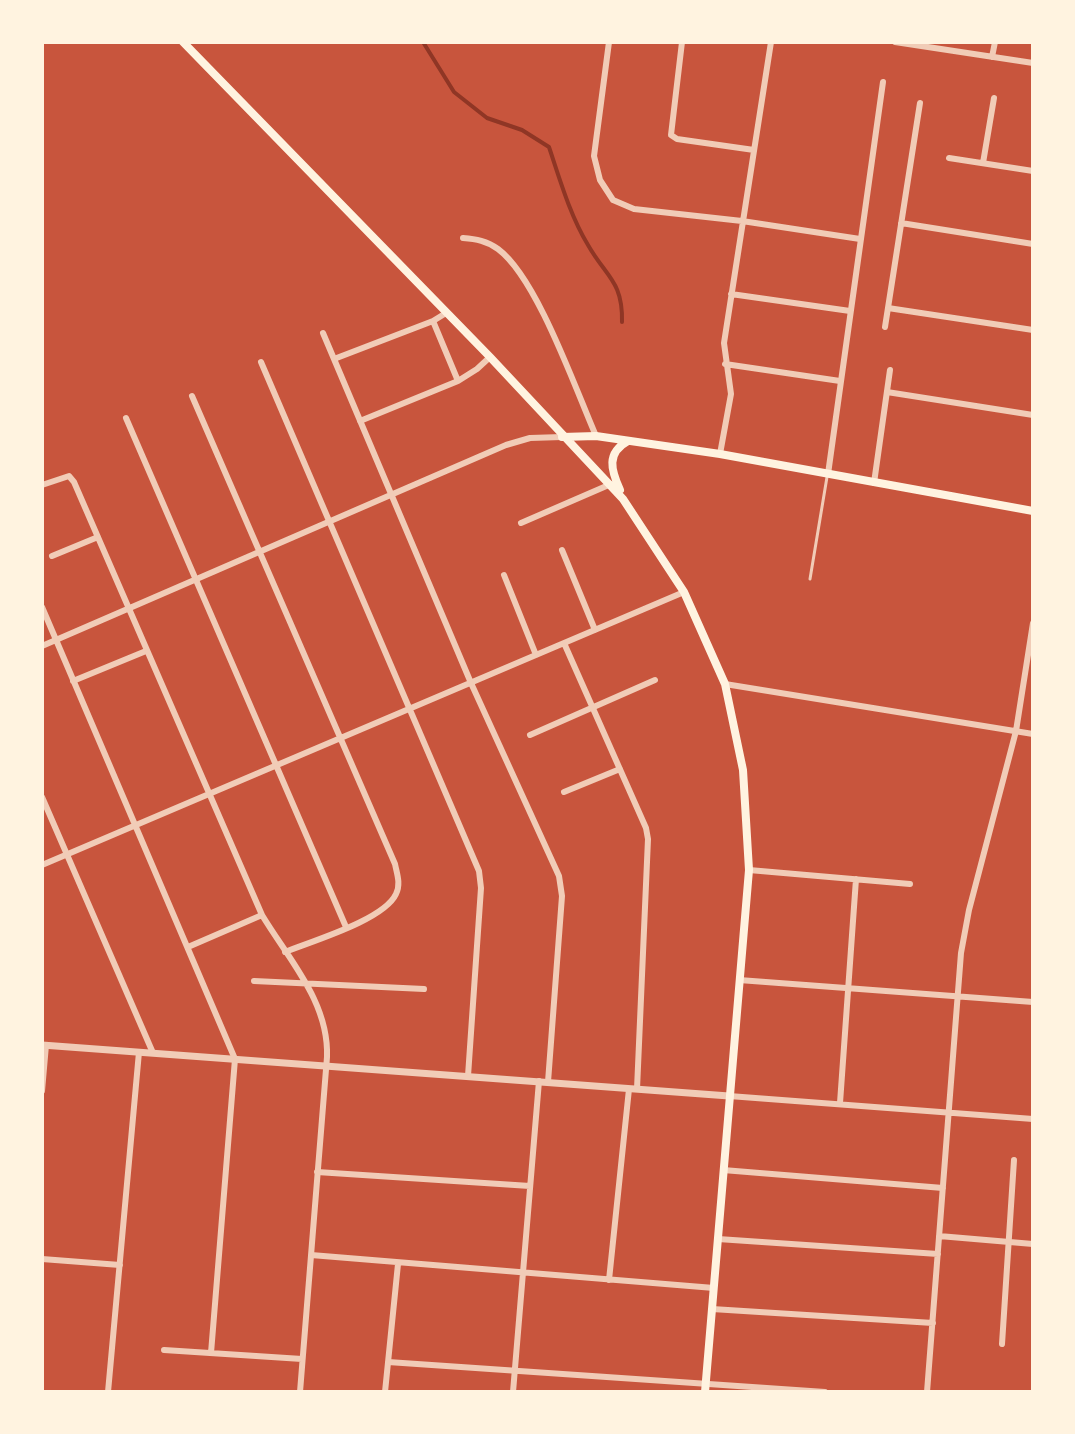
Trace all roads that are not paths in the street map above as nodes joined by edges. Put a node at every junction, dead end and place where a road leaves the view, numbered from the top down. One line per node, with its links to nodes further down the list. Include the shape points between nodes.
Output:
1 (183, 42): 25 (main road)
2 (609, 42): 17 (street, via 594,156 607,194 634,209)
3 (682, 42): 13 (street, via 671,135)
4 (771, 42): 13 (street)
5 (895, 42): 7 (street)
6 (995, 42): 8 (street)
7 (919, 44): 8 (street)
8 (992, 57): 9 (street)
9 (1033, 63)
10 (883, 82): 20 (street)
11 (994, 98): 15 (street)
12 (920, 103): 18 (street)
13 (754, 150): 17 (street)
14 (949, 158): 15 (street)
15 (983, 163): 16 (street)
16 (1033, 171)
17 (742, 221): 20 (street); 22 (street)
18 (901, 223): 21 (street); 23 (street)
19 (463, 238): 42 (street, via 498,249 522,276)
20 (860, 239): 24 (street)
21 (1033, 244)
22 (731, 294): 24 (street); 33 (street)
23 (888, 308): 27 (street); 28 (street)
24 (850, 311): 36 (street)
25 (446, 313): 26 (street); 30 (main road)
26 (433, 321): 31 (street); 35 (street)
27 (885, 327)
28 (1033, 330)
29 (323, 333): 31 (street)
30 (490, 357): 35 (street); 43 (main road)
31 (334, 359): 41 (street)
32 (261, 362): 53 (street)
33 (725, 364): 36 (street); 45 (street, via 731,394)
34 (890, 370): 37 (street)
35 (458, 381): 41 (street)
36 (840, 381): 46 (street)
37 (887, 392): 39 (street); 47 (street)
38 (192, 396): 57 (street)
39 (1033, 415)
40 (126, 418): 60 (street)
41 (360, 421): 50 (street)
42 (596, 436): 43 (main road); 44 (main road)
43 (562, 437): 48 (main road); 50 (street, via 518,441)
44 (629, 441): 45 (main road); 51 (main road, via 612,457)
45 (720, 454): 46 (main road)
46 (828, 474): 47 (main road); 61 (lane)
47 (874, 483): 52 (main road)
48 (611, 484): 51 (main road); 54 (street)
49 (42, 485): 55 (street, via 69,476)
50 (391, 495): 53 (street); 74 (street)
51 (623, 499): 62 (main road)
52 (1033, 511)
53 (330, 522): 57 (street); 77 (street)
54 (521, 523)
55 (98, 537): 58 (street); 64 (street)
56 (562, 550): 66 (street)
57 (260, 552): 60 (street); 81 (street)
58 (52, 556)
59 (504, 575): 71 (street)
60 (196, 579): 64 (street); 82 (street)
61 (810, 579)
62 (684, 592): 66 (street); 75 (main road)
63 (42, 607): 67 (street)
64 (128, 608): 67 (street); 70 (street)
65 (1033, 623): 78 (street)
66 (595, 630): 68 (street)
67 (56, 639): 69 (street); 73 (street)
68 (564, 643): 71 (street); 76 (street)
69 (42, 646)
70 (146, 651): 73 (street); 85 (street)
71 (536, 655): 74 (street)
72 (655, 680): 76 (street)
73 (73, 681): 87 (street)
74 (471, 683): 77 (street); 111 (street, via 559,876 562,896)
75 (725, 684): 78 (street); 90 (main road, via 743,770)
76 (592, 707): 80 (street); 83 (street)
77 (409, 709): 81 (street); 109 (street, via 481,880)
78 (1016, 731): 79 (street); 102 (street, via 969,910)
79 (1033, 734)
80 (530, 735)
81 (340, 738): 82 (street); 94 (street, via 399,881 388,906)
82 (276, 765): 85 (street); 94 (street)
83 (620, 769): 84 (street); 112 (street, via 648,839)
84 (564, 792)
85 (208, 794): 87 (street); 93 (street)
86 (42, 797): 88 (street)
87 (136, 825): 88 (street); 95 (street)
88 (67, 854): 89 (street); 106 (street)
89 (42, 865)
90 (749, 870): 91 (street); 97 (main road)
91 (856, 879): 92 (street); 100 (street)
92 (910, 884)
93 (262, 915): 95 (street); 96 (street)
94 (346, 927): 96 (street)
95 (188, 947): 107 (street)
96 (285, 952): 99 (street)
97 (739, 980): 100 (street); 114 (main road)
98 (254, 981): 99 (street)
99 (308, 983): 101 (street); 108 (street, via 325,1031)
100 (849, 988): 102 (street); 115 (street)
101 (424, 989)
102 (959, 997): 103 (street); 116 (street)
103 (1033, 1002)
104 (44, 1045): 105 (street); 113 (street)
105 (139, 1052): 106 (street); 131 (street)
106 (153, 1053): 107 (street)
107 (235, 1059): 108 (street); 139 (street)
108 (325, 1066): 109 (street); 120 (street)
109 (468, 1076): 110 (street)
110 (539, 1081): 111 (street); 121 (street)
111 (548, 1082): 112 (street)
112 (633, 1089): 114 (street); 133 (street)
113 (42, 1091)
114 (729, 1096): 115 (street); 119 (main road)
115 (840, 1103): 116 (street)
116 (948, 1113): 117 (street); 122 (street)
117 (1033, 1119)
118 (1014, 1160): 125 (street)
119 (723, 1170): 122 (street); 124 (main road)
120 (317, 1172): 121 (street); 128 (street)
121 (530, 1186): 132 (street)
122 (943, 1188): 123 (street)
123 (939, 1236): 125 (street); 127 (street)
124 (718, 1239): 127 (street); 134 (main road)
125 (1009, 1242): 126 (street); 137 (street)
126 (1033, 1244)
127 (938, 1254): 136 (street)
128 (311, 1255): 130 (street); 140 (street)
129 (42, 1259): 131 (street)
130 (398, 1264): 132 (street); 141 (street)
131 (120, 1265): 144 (street)
132 (522, 1274): 133 (street); 142 (street)
133 (609, 1280): 134 (street)
134 (714, 1288): 135 (main road)
135 (712, 1309): 136 (street); 143 (main road)
136 (933, 1323): 149 (street)
137 (1002, 1344)
138 (164, 1350): 139 (street)
139 (211, 1353): 140 (street)
140 (302, 1359): 145 (street)
141 (388, 1362): 142 (street); 146 (street)
142 (514, 1371): 143 (street); 147 (street)
143 (706, 1388): 148 (street)
144 (108, 1392)
145 (300, 1392)
146 (385, 1392)
147 (513, 1392)
148 (825, 1392)
149 (927, 1392)

